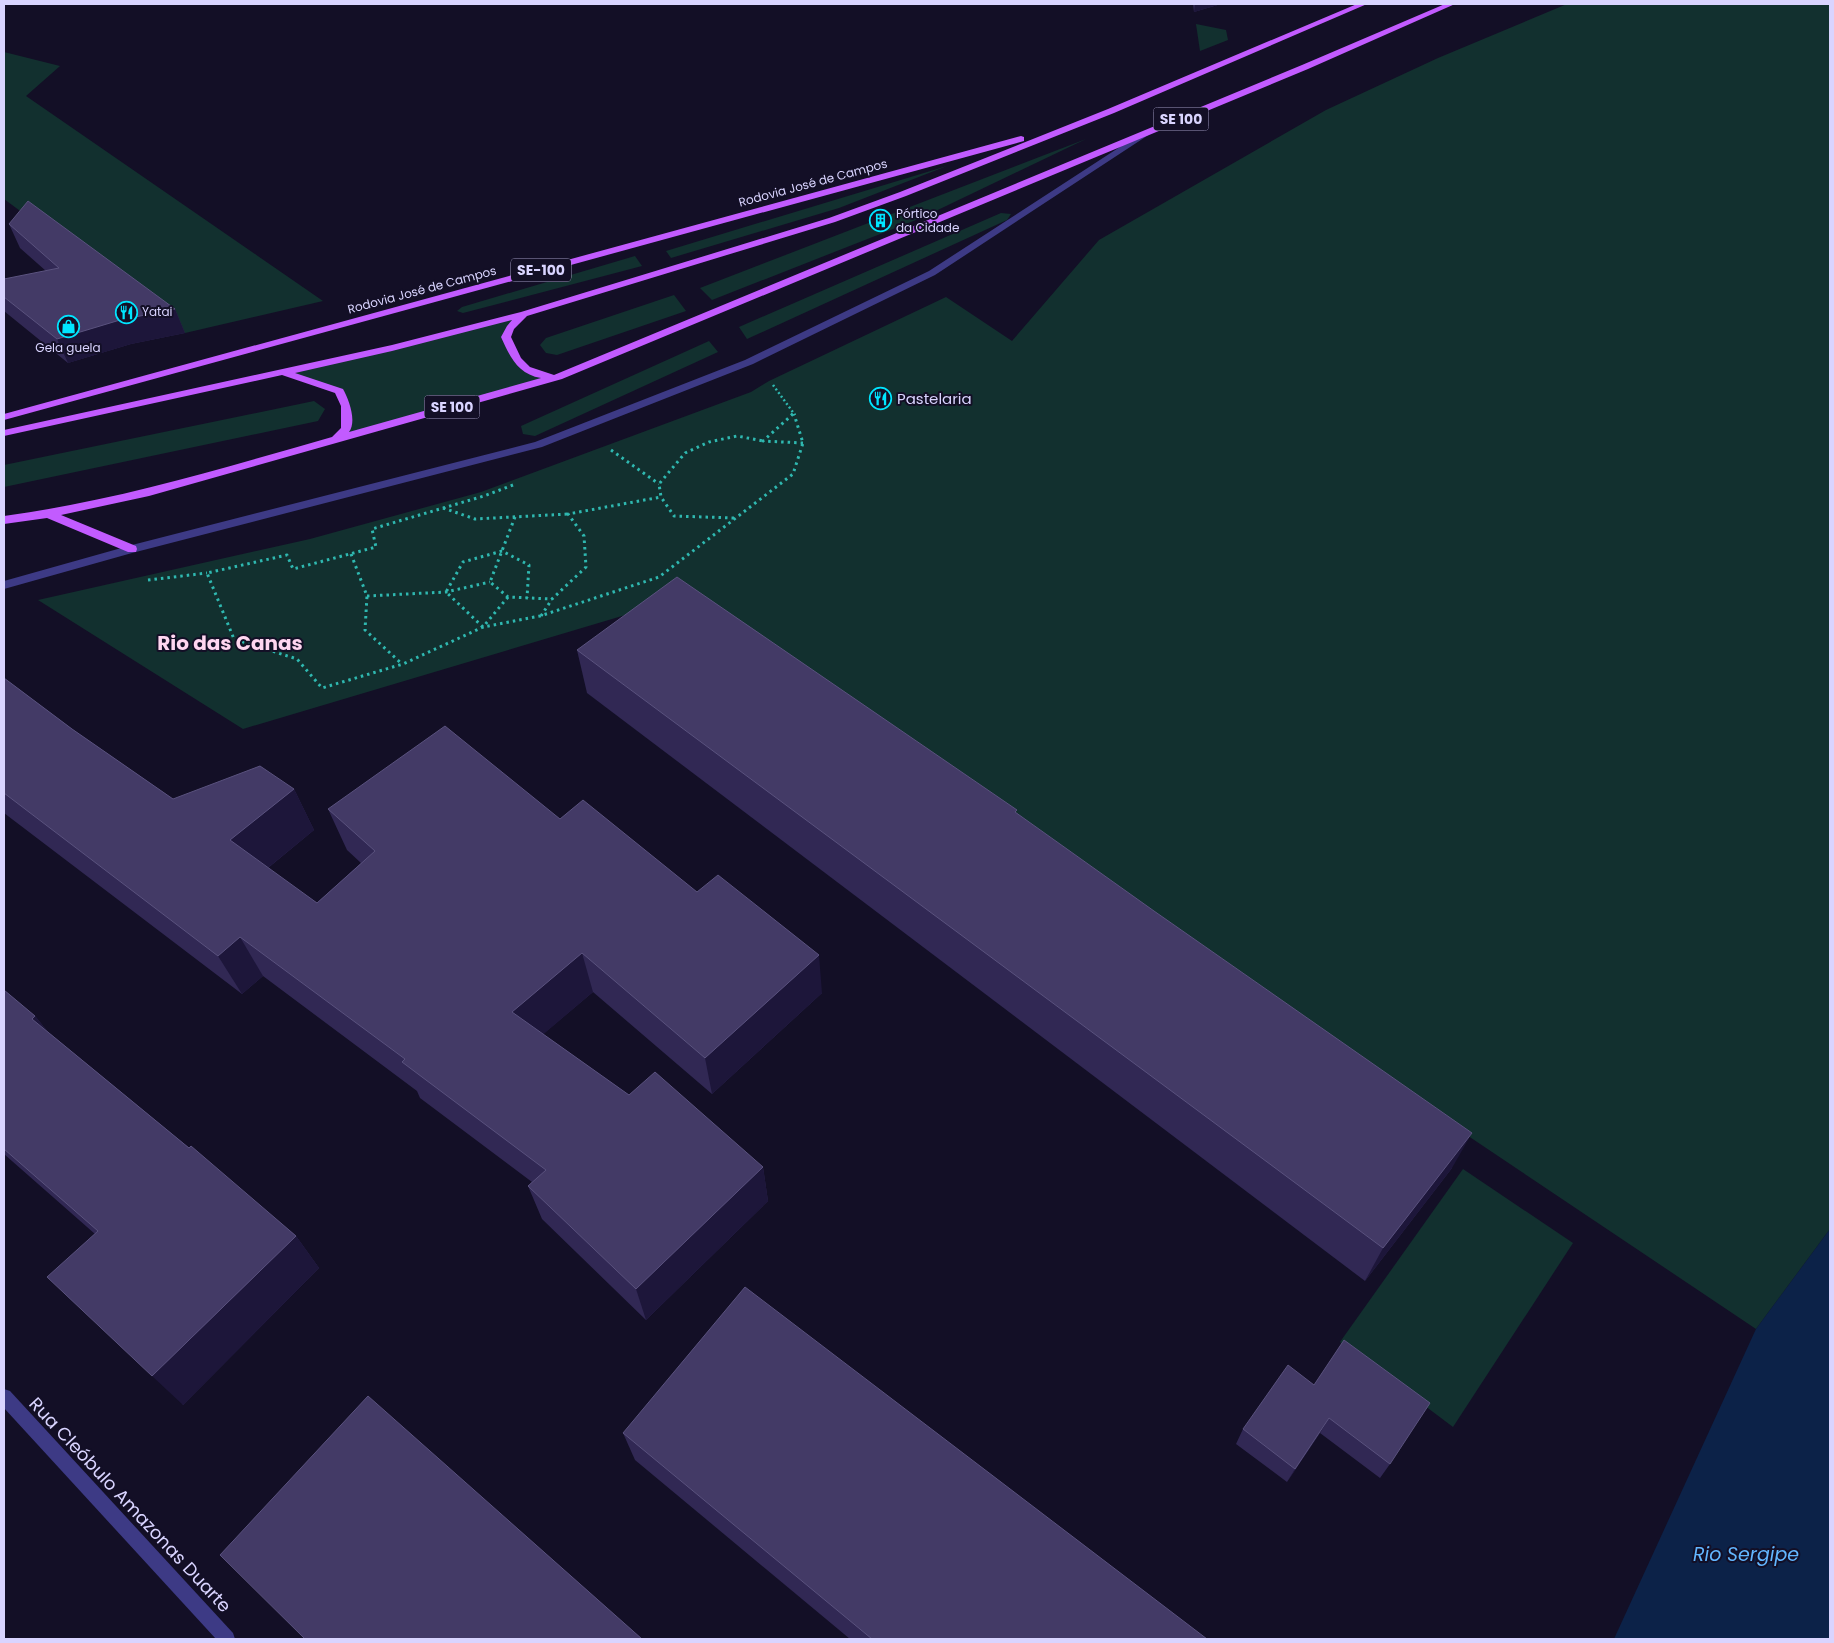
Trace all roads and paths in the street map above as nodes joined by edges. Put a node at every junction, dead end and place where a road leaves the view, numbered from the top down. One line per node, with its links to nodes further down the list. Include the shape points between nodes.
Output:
1 (1363, 4): 3 (main road, SE 100)
2 (1451, 4): 4 (main road, SE 100)
3 (1079, 124): 5 (main road, SE 100, via 832,220); 12 (main road, Rodovia José de Campos / SE-100)
4 (1149, 132): 7 (main road, SE 100); 27 (street, via 932,273 749,362 538,445)
5 (524, 314): 6 (main road, SE 100); 7 (main road, via 506,337 514,354 529,373)
6 (283, 372): 13 (main road, SE 100); 14 (main road, via 339,391 346,406 346,429)
7 (558, 377): 14 (main road, SE 100)
8 (769, 381): 9 (path)
9 (773, 386): 10 (path); 11 (path)
10 (764, 390)
11 (794, 413): 15 (path); 16 (path)
12 (4, 417)
13 (4, 433)
14 (334, 440): 22 (main road, SE 100, via 149,492)
15 (763, 442): 16 (path); 19 (path, via 737,436 709,442 685,453)
16 (803, 443): 25 (path, via 793,474)
17 (618, 445): 19 (path, via 609,448)
18 (520, 483): 21 (path)
19 (659, 484): 20 (path)
20 (661, 497): 23 (path); 25 (path, via 674,516)
21 (443, 508): 24 (path, via 475,519); 29 (path, via 372,528 376,547)
22 (48, 514): 26 (main road, SE 100); 27 (main road)
23 (568, 514): 24 (path); 36 (path, via 584,536 586,567)
24 (515, 517): 28 (path)
25 (736, 518): 37 (path, via 659,577)
26 (4, 520)
27 (132, 549): 31 (street)
28 (502, 551): 30 (path); 32 (path, via 463,562); 35 (path, via 529,566)
29 (351, 554): 33 (path); 39 (path, via 293,569 287,555 207,573 234,639 297,659 322,688)
30 (490, 582): 32 (path); 34 (path)
31 (4, 585)
32 (446, 592): 33 (path); 38 (path)
33 (367, 596): 39 (path, via 364,630)
34 (508, 597): 35 (path); 38 (path)
35 (527, 598): 36 (path)
36 (552, 599): 37 (path)
37 (540, 616): 38 (path)
38 (483, 627): 39 (path)
39 (403, 664)
40 (4, 1397): 41 (street, Rua Cleóbulo Amazonas Duarte)
41 (227, 1639)

